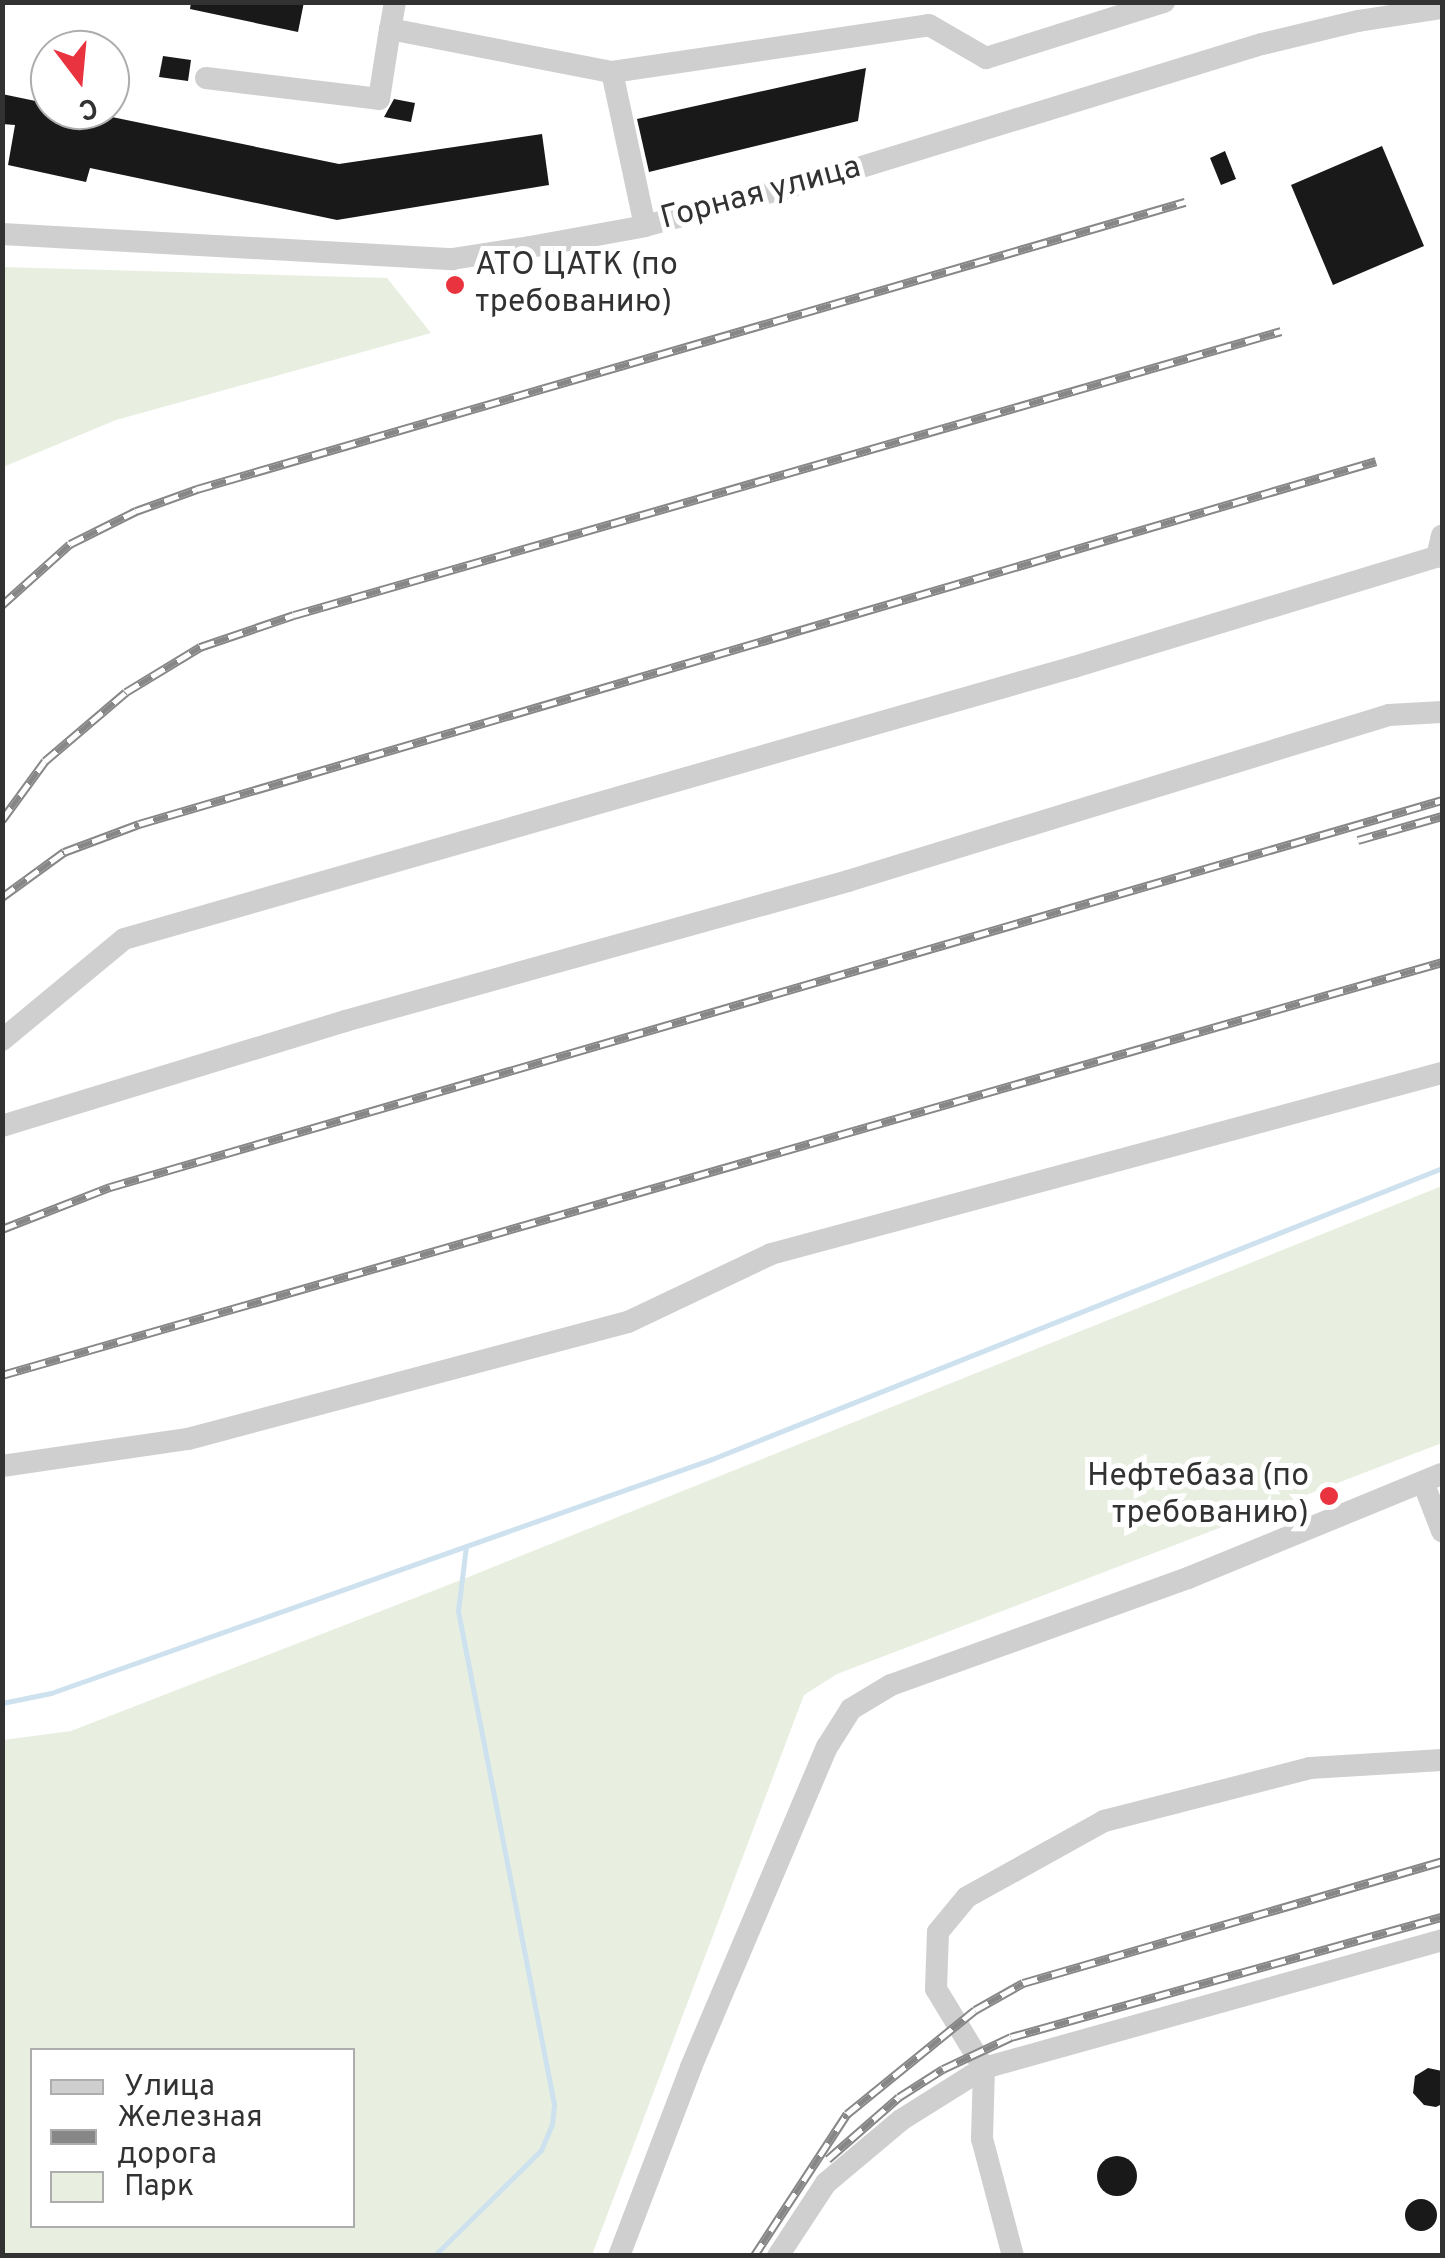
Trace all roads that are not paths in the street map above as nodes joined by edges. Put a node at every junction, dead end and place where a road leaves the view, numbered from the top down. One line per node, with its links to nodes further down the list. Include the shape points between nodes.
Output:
1 (394, 2): 4 (street)
2 (1164, 2): 5 (street, via 986,58 929,26)
3 (1442, 8): 7 (street, Горная улица, via 1262,44)
4 (390, 29): 5 (street); 6 (street, via 378,99)
5 (612, 72): 7 (street)
6 (206, 78)
7 (645, 226): 8 (street, Горная улица, via 452,259)
8 (2, 234)
9 (1442, 536): 11 (street, via 1436,557 124,939)
10 (1442, 712): 13 (street, via 1389,715 848,881 345,1021)
11 (2, 1040)
12 (1442, 1074): 14 (street, via 771,1254 628,1322 188,1439)
13 (2, 1126)
14 (2, 1466)
15 (1433, 1478): 16 (street); 20 (street, via 1188,1578 891,1684 851,1709 826,1748)
16 (1442, 1531)
17 (1442, 1760): 19 (street, via 1310,1768 1104,1820 966,1898 938,1932 936,1989)
18 (1442, 1940): 19 (street)
19 (984, 2068): 21 (street, via 902,2120 826,2183); 22 (street, via 982,2139)
20 (619, 2256)
21 (778, 2256)
22 (1013, 2256)

